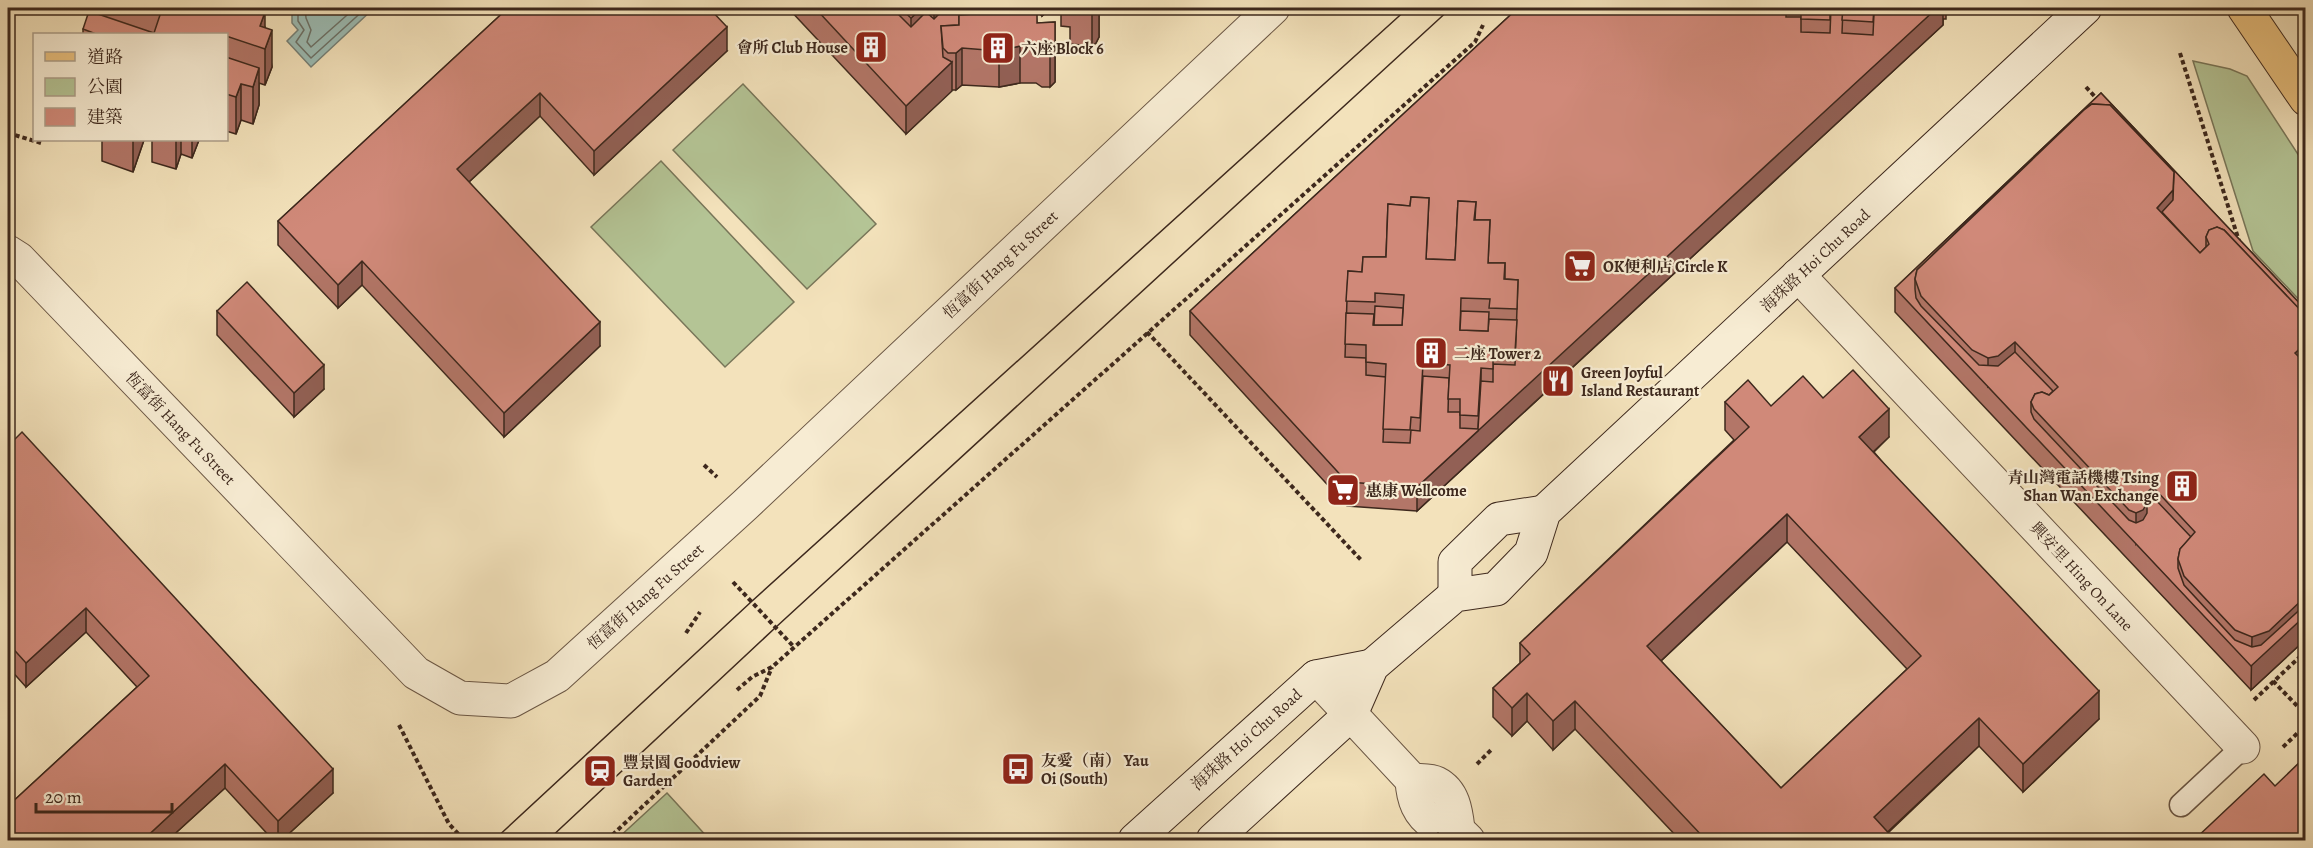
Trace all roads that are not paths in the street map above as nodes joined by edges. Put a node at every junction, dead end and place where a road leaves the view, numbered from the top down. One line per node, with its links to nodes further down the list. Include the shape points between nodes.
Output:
1 (1273, 8): 5 (street, 恆富街 Hang Fu Street, via 557,676 511,701 460,698 416,673 19,259)
2 (2085, 8): 6 (street, 海珠路 Hoi Chu Road)
3 (2244, 8): 4 (main road)
4 (2306, 99)
5 (8, 252)
6 (1798, 275): 7 (street, 海珠路 Hoi Chu Road); 12 (street, 興安里 Hing On Lane)
7 (1544, 512): 8 (street, 海珠路 Hoi Chu Road, via 1531,553 1496,589); 8 (street, via 1499,519 1455,562)
8 (1455, 595): 9 (street, 海珠路 Hoi Chu Road)
9 (1372, 666): 10 (street, 海珠路 Hoi Chu Road); 11 (street, 海珠路 Hoi Chu Road)
10 (1316, 677): 11 (street); 15 (street, 海珠路 Hoi Chu Road)
11 (1351, 714): 14 (street, via 1412,780 1413,801 1424,814 1436,826); 16 (street, 海珠路 Hoi Chu Road)
12 (2243, 747): 13 (lane)
13 (2181, 806)
14 (1463, 835)
15 (1135, 840)
16 (1213, 840)

